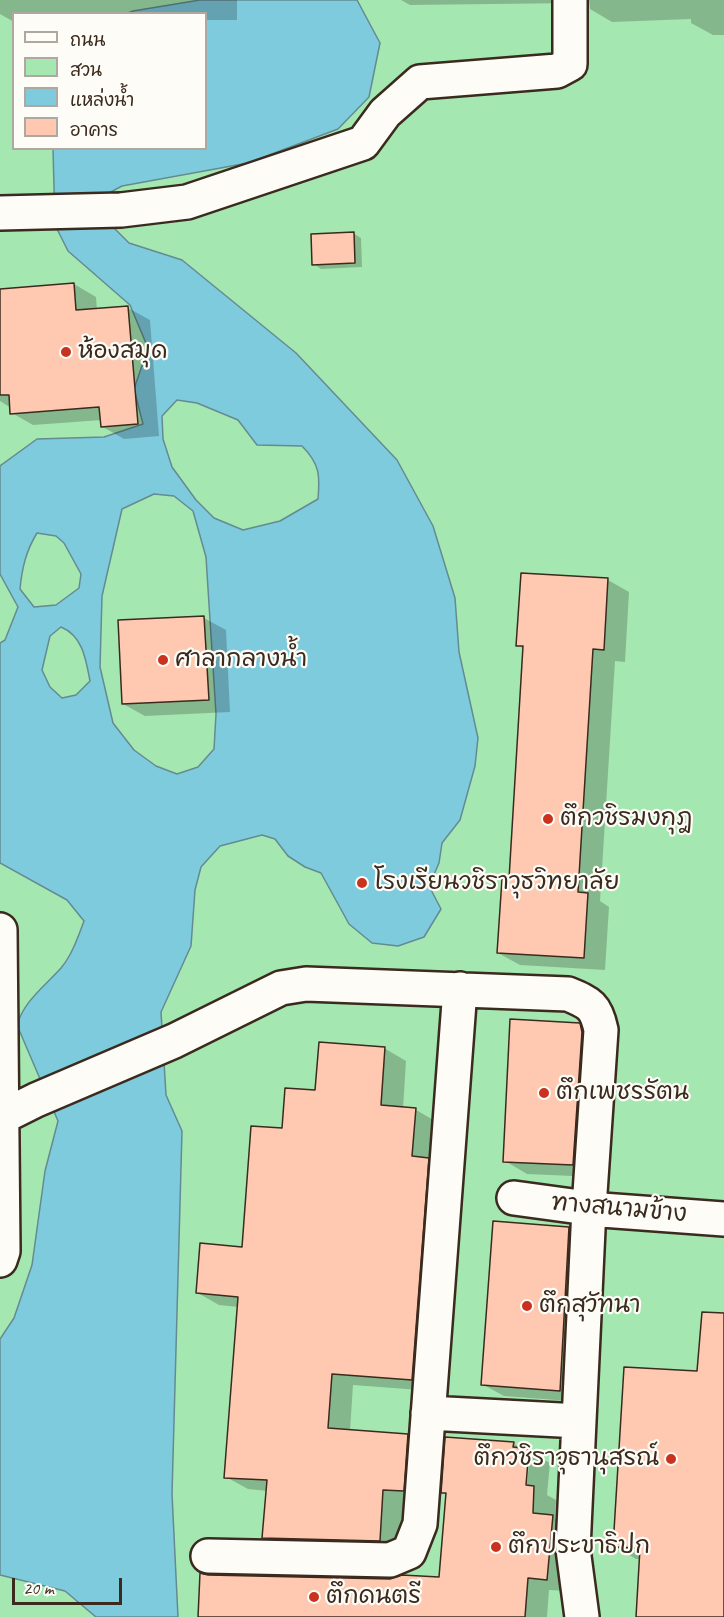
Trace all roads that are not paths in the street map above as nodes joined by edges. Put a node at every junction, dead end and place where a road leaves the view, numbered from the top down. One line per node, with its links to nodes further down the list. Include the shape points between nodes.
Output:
1 (570, 0): 2 (lane, via 570,64 557,71 420,82 385,113 363,143 187,202 121,210)
2 (0, 213)
3 (0, 930): 5 (lane)
4 (460, 989): 5 (lane, via 306,984 280,988 174,1041); 7 (lane, via 568,994 586,1001 597,1012 601,1030); 10 (lane)
5 (2, 1117): 9 (lane)
6 (514, 1198): 7 (lane, ทางสนามข้าง)
7 (589, 1208): 8 (lane, ทางสนามข้าง); 11 (lane)
8 (724, 1219)
9 (0, 1260)
10 (428, 1413): 11 (lane); 12 (lane, via 420,1524 409,1552 390,1560)
11 (579, 1421): 13 (lane, via 573,1549)
12 (208, 1556)
13 (582, 1617)

